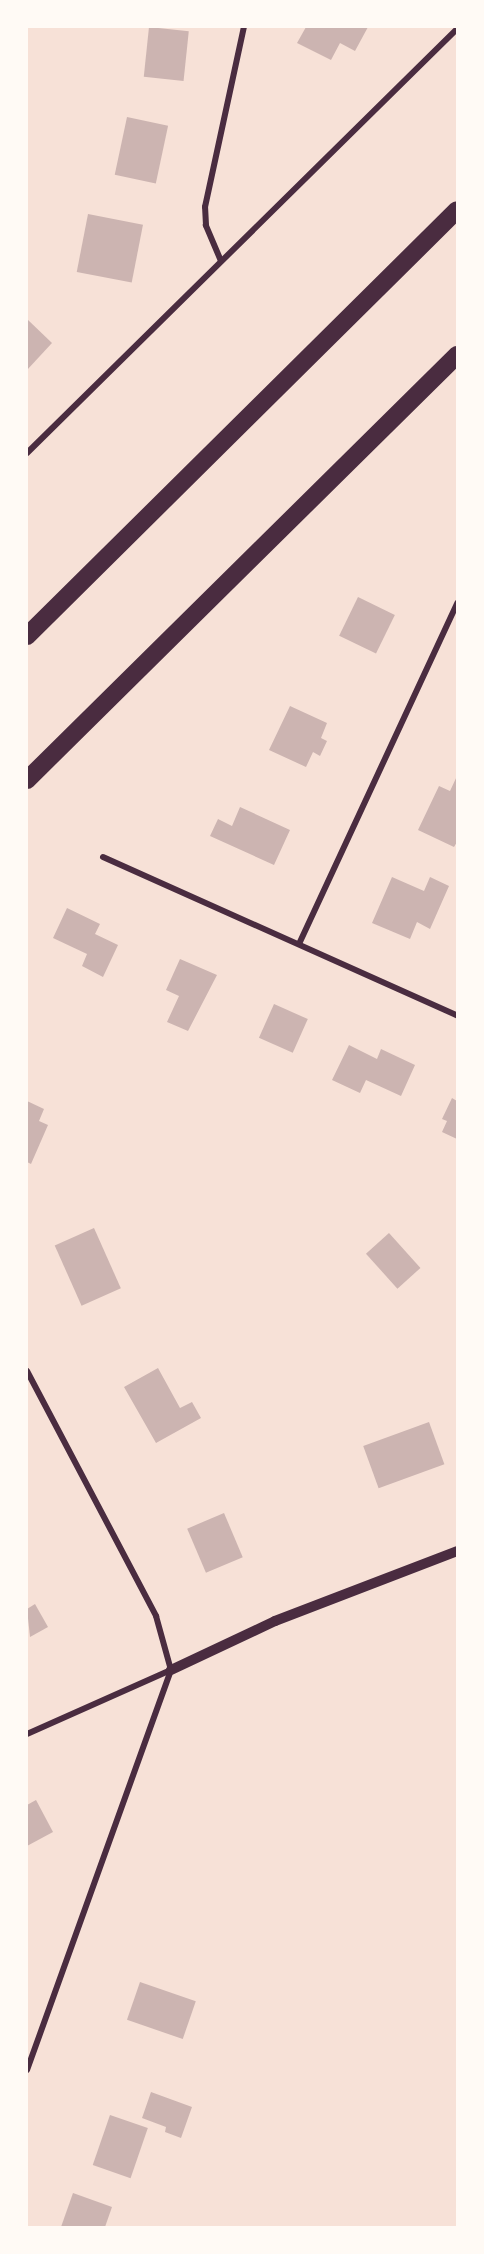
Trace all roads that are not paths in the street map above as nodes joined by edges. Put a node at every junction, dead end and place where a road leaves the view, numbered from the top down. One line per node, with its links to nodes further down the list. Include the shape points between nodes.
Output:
1 (244, 27): 4 (street, via 204,213)
2 (457, 29): 4 (street)
3 (457, 210): 8 (highway)
4 (221, 261): 6 (street)
5 (457, 355): 9 (highway)
6 (27, 453)
7 (457, 603): 11 (street)
8 (27, 636)
9 (27, 780)
10 (103, 857): 11 (street)
11 (299, 944): 12 (street)
12 (457, 1015)
13 (27, 1371): 15 (street, via 156,1616)
14 (457, 1551): 15 (street, via 276,1621)
15 (171, 1670): 16 (street); 17 (street)
16 (27, 1734)
17 (27, 2070)

